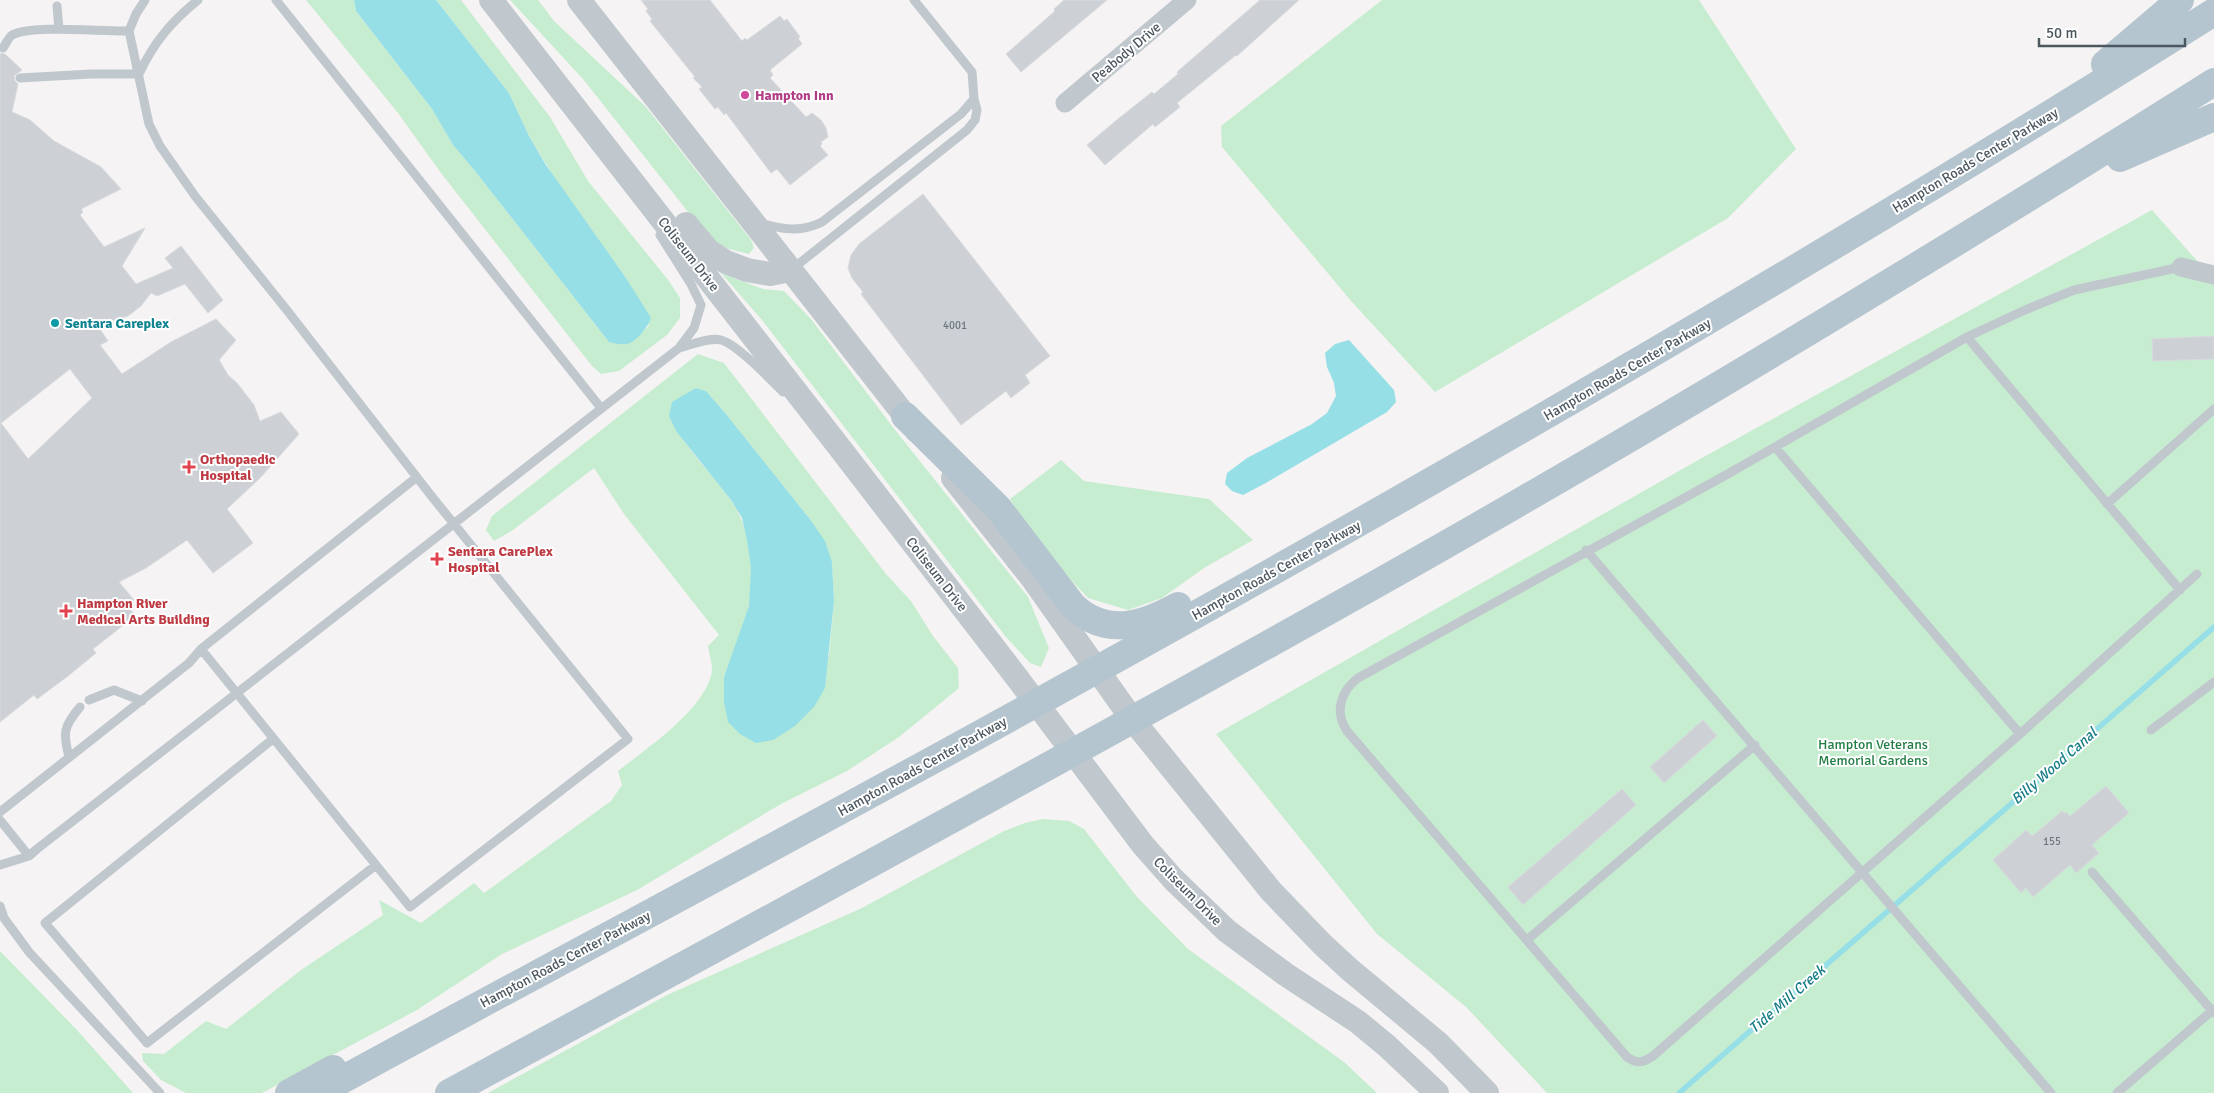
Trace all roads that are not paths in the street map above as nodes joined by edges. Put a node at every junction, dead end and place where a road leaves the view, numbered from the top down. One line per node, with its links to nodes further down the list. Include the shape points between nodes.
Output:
1 (145, 0): 12 (lane)
2 (198, 0): 14 (lane, via 166,30 150,51)
3 (276, 0): 29 (lane)
4 (491, 0): 20 (street, Coliseum Drive); 25 (street, via 590,101 708,251 747,270 770,274)
5 (579, 0): 23 (street)
6 (914, 0): 17 (lane, via 972,72)
7 (1187, 0): 18 (street, Peabody Drive)
8 (2180, 0): 21 (main road, via 2110,60)
9 (56, 6): 11 (lane)
10 (2214, 12): 21 (main road, Hampton Roads Center Parkway)
11 (59, 29): 12 (lane); 13 (lane, via 25,31 11,36)
12 (129, 30): 14 (lane)
13 (3, 48)
14 (139, 74): 15 (lane); 35 (lane, via 149,124 168,158)
15 (20, 78)
16 (2214, 82): 22 (main road)
17 (974, 99): 23 (lane, via 961,114 822,222 810,228 786,230); 25 (lane, via 975,120 967,130)
18 (1065, 104)
19 (2214, 117): 22 (main road)
20 (597, 136): 28 (lane, via 701,305 694,328); 32 (street, Coliseum Drive)
21 (1980, 157): 34 (main road, Hampton Roads Center Parkway, via 1755,294)
22 (2018, 204): 49 (main road, via 1570,472)
23 (752, 221): 25 (street)
24 (2180, 268): 26 (street); 27 (lane, via 2074,290)
25 (791, 270): 31 (street)
26 (2214, 275)
27 (1967, 338): 33 (lane); 36 (lane)
28 (679, 348): 29 (lane); 32 (lane, via 721,340 749,359)
29 (601, 408): 37 (lane)
30 (2214, 409): 36 (lane)
31 (905, 416): 34 (main road, via 999,510 1072,606 1089,618 1113,626 1152,619 1244,569); 42 (street, via 1032,578)
32 (836, 443): 47 (street, Coliseum Drive)
33 (1775, 446): 38 (lane); 51 (lane)
34 (1455, 469): 42 (main road, Hampton Roads Center Parkway)
35 (416, 477): 37 (lane); 41 (lane)
36 (2107, 504): 40 (lane)
37 (454, 523): 44 (lane); 60 (lane, via 628,739 410,907)
38 (1586, 550): 53 (lane); 64 (lane, via 1358,678 1344,693 1339,711 1347,731)
39 (2197, 574): 40 (lane)
40 (2180, 590): 51 (lane)
41 (201, 649): 44 (lane); 46 (lane, via 189,663)
42 (1096, 670): 47 (main road, Hampton Roads Center Parkway); 49 (street)
43 (2214, 682): 50 (lane)
44 (236, 693): 52 (lane); 58 (lane)
45 (90, 700): 46 (lane, via 114,690)
46 (142, 701): 55 (lane)
47 (1037, 703): 54 (street, Coliseum Drive); 65 (main road, Hampton Roads Center Parkway)
48 (80, 707): 55 (lane, via 64,735)
49 (1132, 719): 54 (main road); 72 (street, via 1241,856 1296,918 1348,969 1438,1043)
50 (2151, 730)
51 (2020, 734): 61 (lane)
52 (273, 739): 60 (lane); 60 (lane, via 45,924 147,1043)
53 (1755, 745): 61 (lane); 64 (lane)
54 (1073, 752): 70 (main road); 71 (street, Coliseum Drive, via 1143,845 1199,905 1248,948 1358,1022)
55 (70, 758): 56 (lane)
56 (0, 812)
57 (0, 820): 58 (lane)
58 (28, 856): 59 (lane)
59 (0, 865)
60 (376, 865)
61 (1863, 872): 64 (lane, via 1660,1050 1641,1062 1627,1057); 73 (lane)
62 (2092, 872): 66 (lane)
63 (0, 906): 67 (lane, via 4,918 29,952)
64 (1527, 940)
65 (555, 965): 68 (main road, via 471,993); 69 (main road, Hampton Roads Center Parkway)
66 (2213, 1011): 74 (lane)
67 (160, 1093)
68 (289, 1093)
69 (318, 1093)
70 (450, 1093)
71 (1438, 1093)
72 (1487, 1093)
73 (2051, 1093)
74 (2117, 1093)

